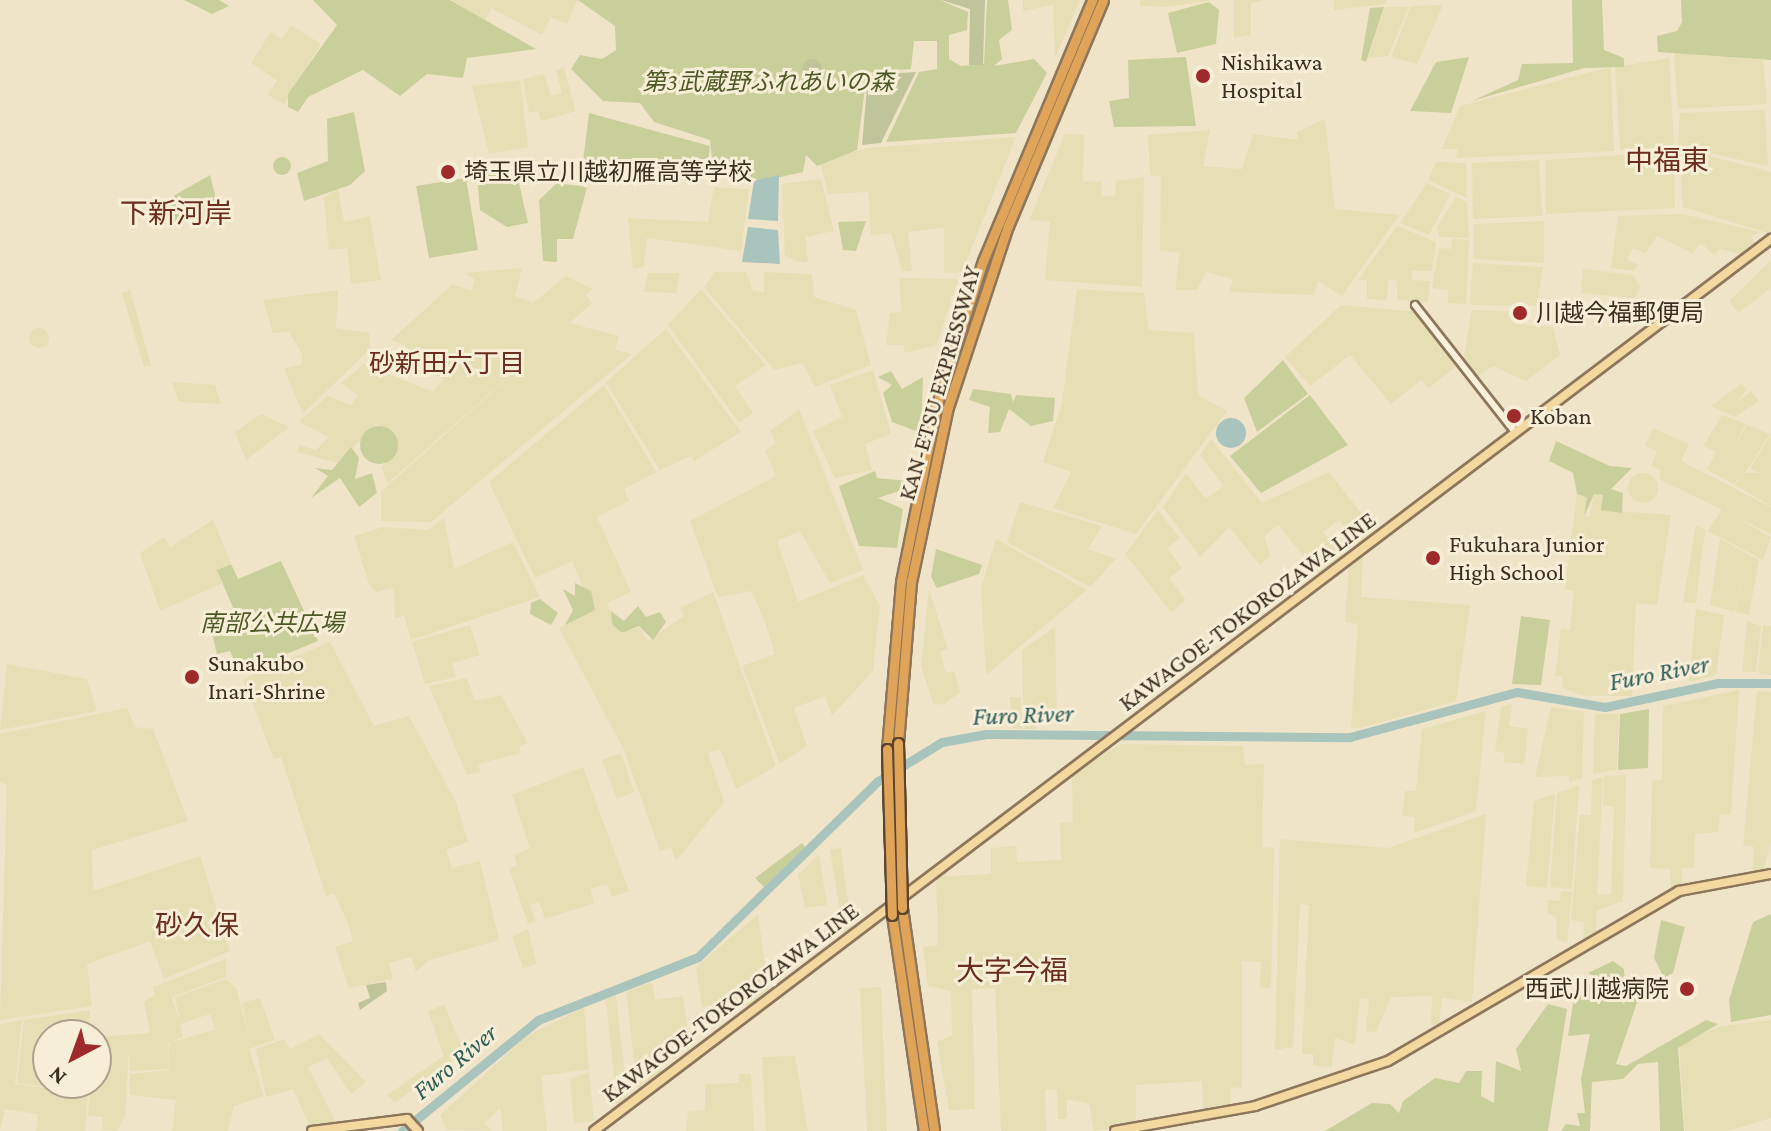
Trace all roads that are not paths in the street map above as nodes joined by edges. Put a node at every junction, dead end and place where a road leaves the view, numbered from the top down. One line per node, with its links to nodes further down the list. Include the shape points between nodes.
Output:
1 (1092, 0): 10 (highway, KAN-ETSU EXPRESSWAY, bridge, via 983,261 937,404 901,582 887,749 892,915)
2 (1103, 0): 11 (highway, KAN-ETSU EXPRESSWAY, bridge, via 1003,239 951,394 911,582 898,743 902,908)
3 (1771, 239): 5 (main road, KAWAGOE-TOKOROZAWA LINE)
4 (1415, 305): 5 (street)
5 (1515, 432): 9 (main road, KAWAGOE-TOKOROZAWA LINE)
6 (1771, 874): 12 (main road, via 1679,891 1388,1061 1255,1106)
7 (417, 1130): 8 (main road, via 409,1121)
8 (312, 1131)
9 (594, 1131)
10 (924, 1131)
11 (934, 1131)
12 (1115, 1131)

